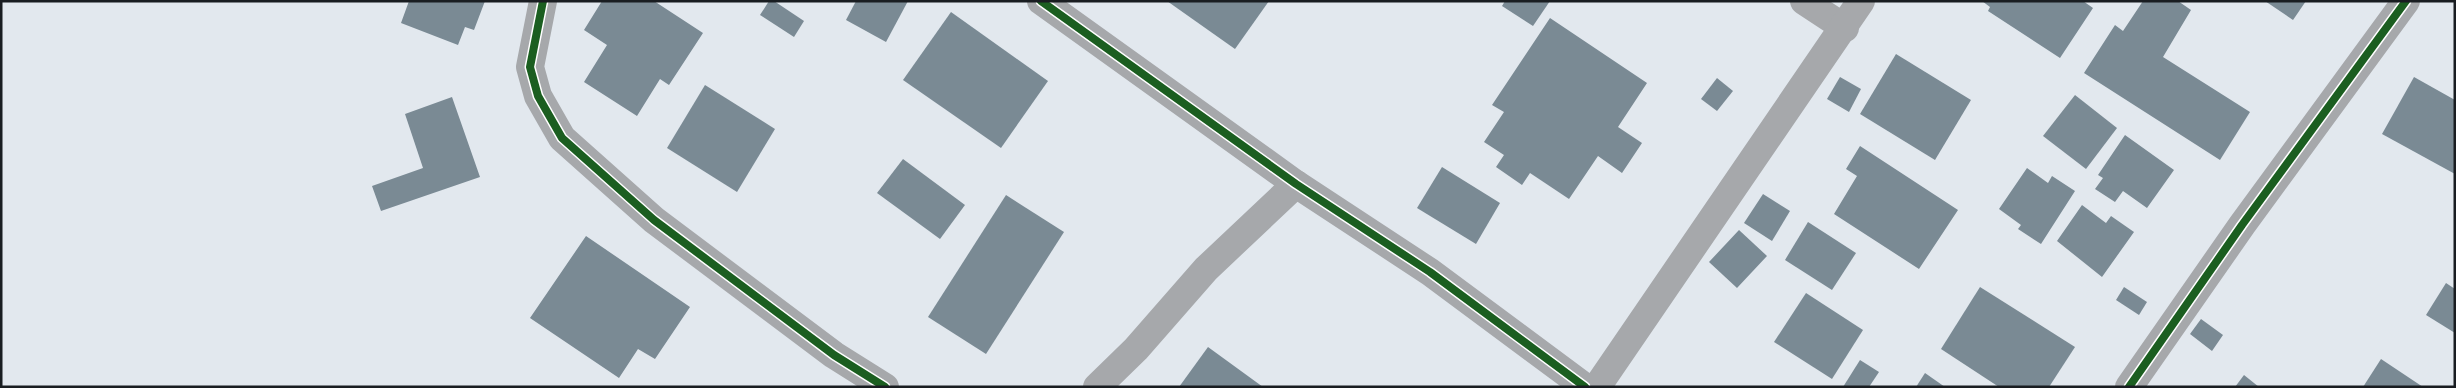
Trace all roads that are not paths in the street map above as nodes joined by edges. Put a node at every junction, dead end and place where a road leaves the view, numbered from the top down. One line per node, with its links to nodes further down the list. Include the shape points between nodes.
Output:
1 (543, 1): 8 (street, via 530,67 538,96 562,138 654,220 834,355)
2 (1041, 1): 7 (street)
3 (1804, 1): 6 (street)
4 (1861, 1): 6 (street)
5 (2406, 1): 12 (street, via 2242,225)
6 (1845, 28): 11 (street)
7 (1296, 184): 9 (street, via 1206,269 1136,349); 10 (street, via 1430,272)
8 (885, 387)
9 (1097, 387)
10 (1585, 387)
11 (1597, 387)
12 (2129, 387)

